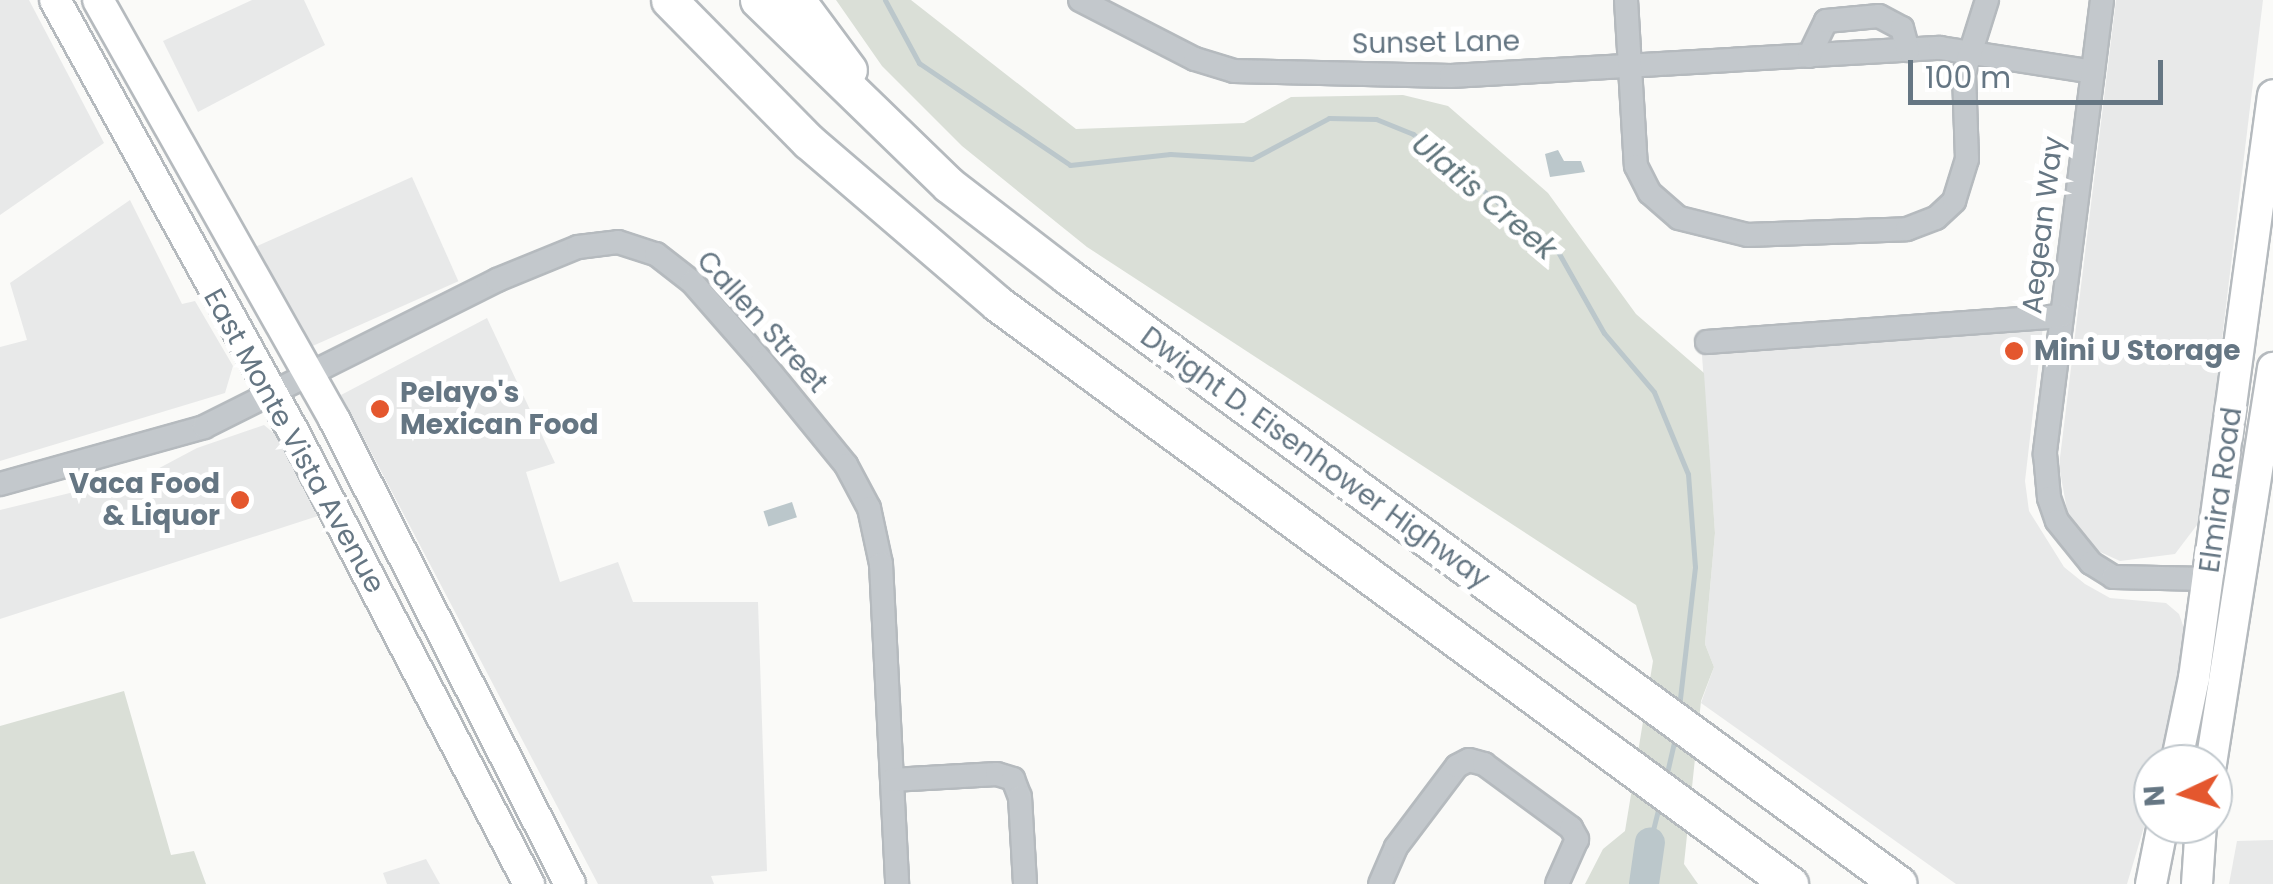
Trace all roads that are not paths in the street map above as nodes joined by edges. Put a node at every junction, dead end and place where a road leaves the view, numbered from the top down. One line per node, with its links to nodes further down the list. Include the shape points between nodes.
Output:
1 (55, 0): 21 (main road, East Monte Vista Avenue)
2 (98, 0): 20 (main road, East Monte Vista Avenue)
3 (669, 0): 38 (highway, via 808,141 998,304)
4 (758, 0): 16 (highway, Dwight D. Eisenhower Highway)
5 (797, 0): 16 (highway)
6 (1080, 0): 13 (street, Sunset Lane, via 1195,59 1234,71 1452,76)
7 (1626, 0): 13 (street)
8 (1987, 0): 11 (street)
9 (2102, 0): 14 (street, Aegean Way)
10 (1908, 50): 11 (street, Sunset Lane); 12 (street, Sunset Lane); 12 (street, via 1902,28 1879,16 1826,22)
11 (1967, 53): 13 (street, via 1966,160 1954,201 1936,218 1907,228 1836,232 1747,235 1679,218 1650,193 1636,166); 14 (street, Sunset Lane)
12 (1809, 56): 13 (street, Sunset Lane)
13 (1629, 67)
14 (2092, 72): 17 (street, Aegean Way)
15 (2273, 96): 24 (main road, Elmira Road)
16 (897, 136): 39 (highway, Dwight D. Eisenhower Highway, via 1066,276)
17 (2061, 316): 18 (street); 24 (street, Aegean Way, via 2045,454 2058,521 2091,563 2113,577)
18 (1707, 342)
19 (2273, 368): 23 (main road, Elmira Road)
20 (308, 375): 21 (street, Callen Street); 27 (street, Callen Street, via 488,284 578,247 618,242 656,254 692,282 762,362 846,464 869,508 880,564); 33 (main road, East Monte Vista Avenue)
21 (270, 390): 22 (street, Callen Street, via 204,427); 32 (main road, East Monte Vista Avenue)
22 (0, 484)
23 (2258, 575): 24 (main road); 26 (main road, Elmira Road)
24 (2208, 579): 25 (main road, Elmira Road)
25 (2179, 744)
26 (2216, 744)
27 (892, 780): 34 (street, Callen Street); 35 (street, via 1013,779)
28 (2158, 844): 31 (main road)
29 (2195, 844): 40 (main road)
30 (2199, 844): 41 (main road)
31 (2150, 878)
32 (529, 884)
33 (570, 884)
34 (898, 884)
35 (1025, 884)
36 (1380, 884): 37 (street, via 1396,847 1457,766 1469,760 1571,828 1577,840)
37 (1556, 884)
38 (1790, 884)
39 (1899, 884)
40 (2181, 884)
41 (2197, 884)

